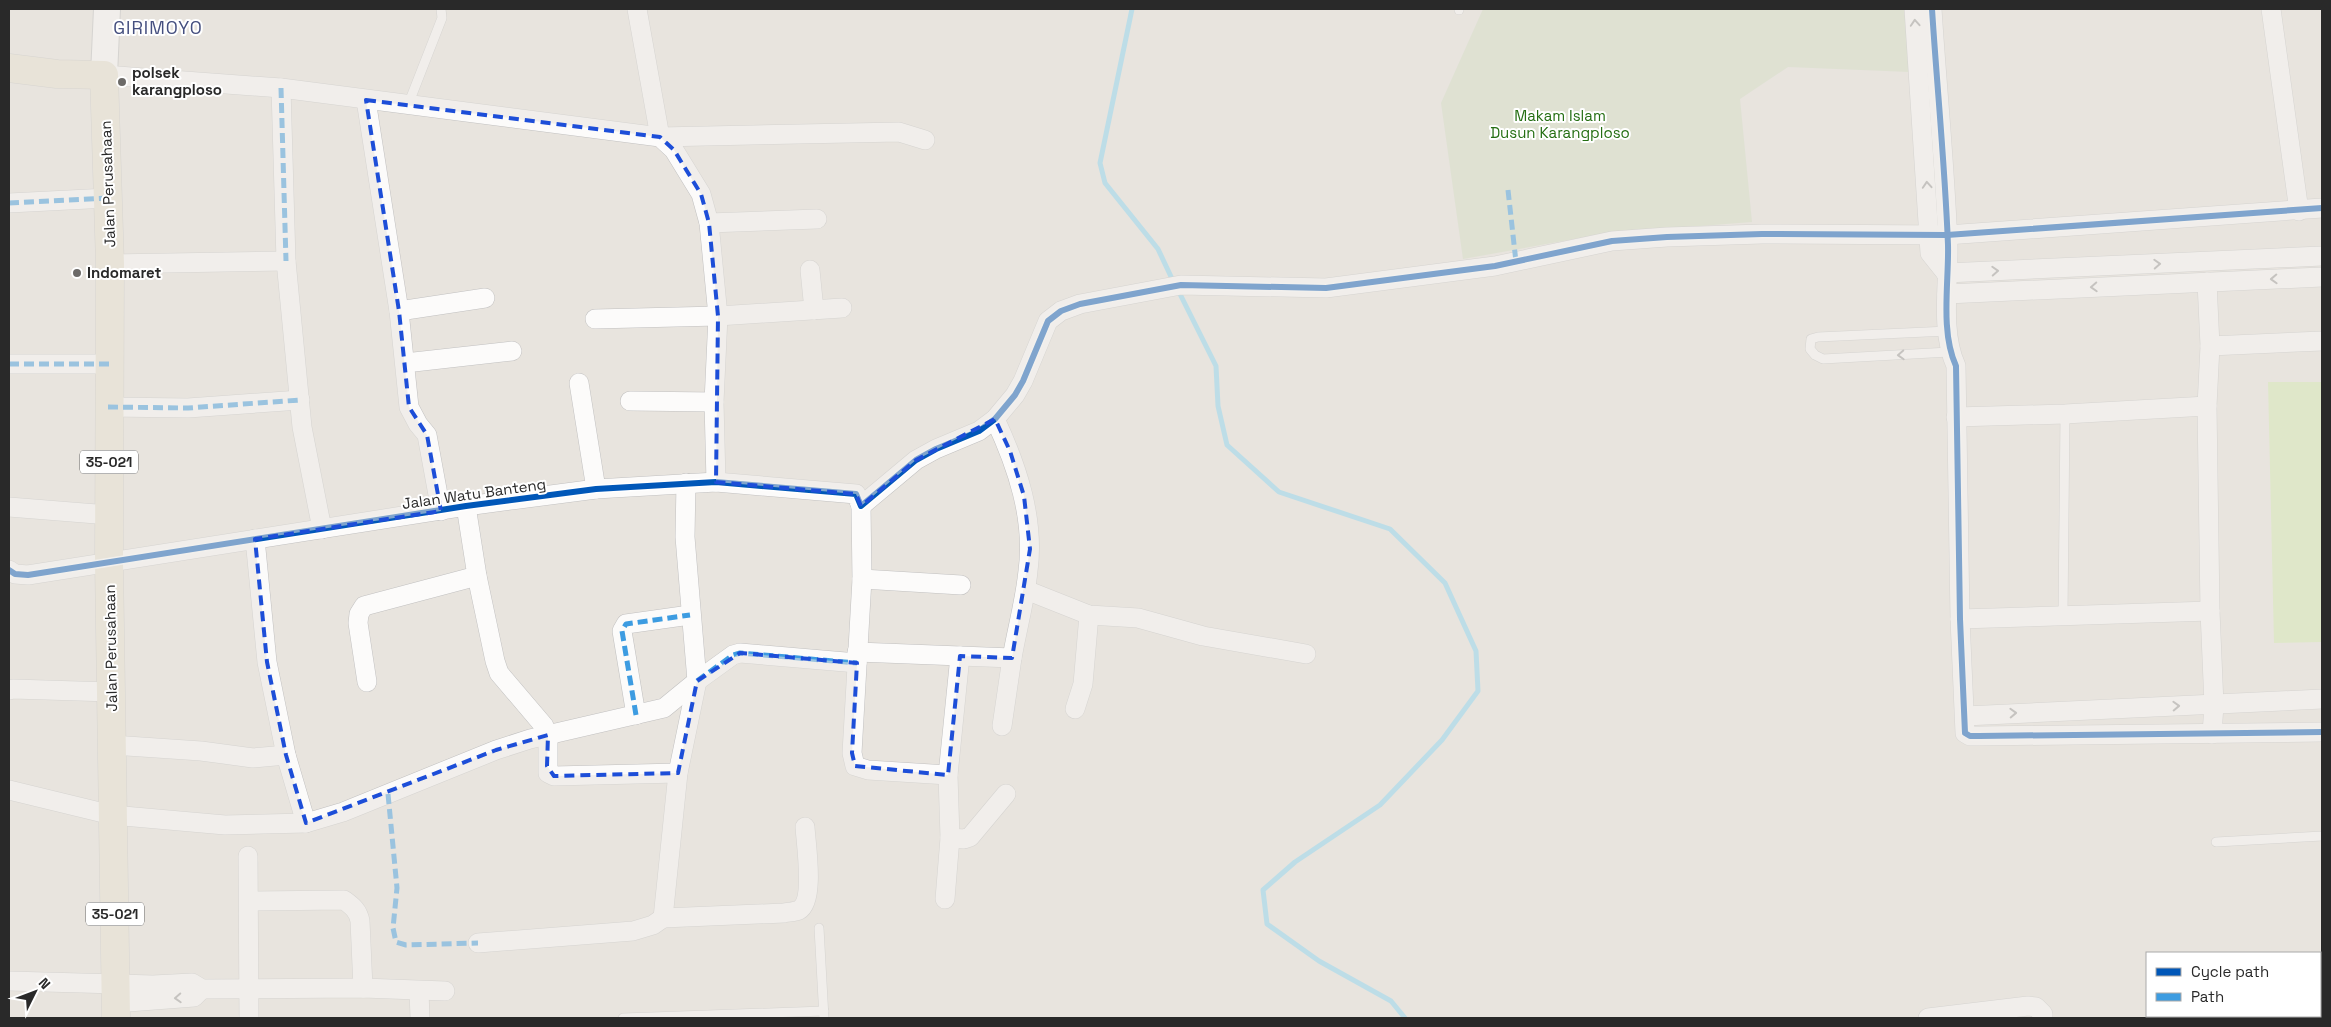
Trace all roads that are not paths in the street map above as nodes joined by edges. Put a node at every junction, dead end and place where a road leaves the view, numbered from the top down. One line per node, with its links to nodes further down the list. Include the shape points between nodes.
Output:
1 (107, 9): 9 (main road, Jalan Perusahaan)
2 (441, 9): 12 (lane, via 442,18)
3 (637, 9): 14 (street)
4 (1914, 9): 22 (street, one-way to 4)
5 (1933, 9): 22 (street)
6 (2271, 9): 19 (street)
7 (9, 68): 8 (main road)
8 (57, 74): 9 (main road); 13 (main road, via 90,97)
9 (104, 75): 10 (street); 13 (main road, Jalan Perusahaan / 35-021)
10 (281, 88): 11 (street); 24 (street)
11 (366, 100): 12 (street); 34 (street)
12 (408, 105): 14 (street)
13 (106, 122): 16 (main road, Jalan Perusahaan / 35-021)
14 (660, 136): 15 (street, via 899,132); 21 (street, via 674,150 700,194)
15 (924, 140)
16 (108, 198): 17 (street); 25 (main road, Jalan Perusahaan / 35-021)
17 (9, 203)
18 (2322, 208): 19 (street)
19 (2299, 210): 22 (street)
20 (816, 219): 21 (street)
21 (709, 223): 35 (street)
22 (1939, 234): 27 (street, via 1930,253); 53 (street, via 1667,237 1612,241 1495,266 1326,288 1181,285 1155,289 1080,304 1053,316 1044,328 1023,382)
23 (2322, 256): 27 (street, one-way to 23)
24 (286, 261): 25 (street); 46 (street)
25 (110, 264): 44 (main road, Jalan Perusahaan / 35-021)
26 (810, 270): 33 (street)
27 (1946, 273): 30 (street)
28 (2322, 277): 29 (street, one-way to 29)
29 (2208, 282): 30 (street, one-way to 30); 39 (street)
30 (1947, 294): 37 (street)
31 (485, 298): 34 (street)
32 (842, 308): 33 (street)
33 (814, 310): 35 (street)
34 (399, 311): 42 (street)
35 (718, 316): 36 (street); 48 (street)
36 (595, 319)
37 (1948, 331): 41 (street); 41 (lane, one-way to 37, via 1822,360 1810,348 1811,339 1818,337)
38 (2322, 341): 39 (street)
39 (2210, 346): 49 (street)
40 (512, 351): 42 (street)
41 (1949, 352): 52 (street, via 1956,366)
42 (405, 363): 60 (street, via 409,407 427,435)
43 (9, 364): 44 (street)
44 (109, 364): 50 (main road, Jalan Perusahaan / 35-021)
45 (579, 383): 56 (street)
46 (300, 400): 50 (street, via 188,408); 62 (street, via 302,427)
47 (630, 401): 48 (street)
48 (714, 402): 54 (street)
49 (2207, 406): 51 (street); 70 (street)
50 (108, 407): 61 (main road, Jalan Perusahaan / 35-021)
51 (2064, 414): 52 (street); 73 (lane)
52 (1956, 417): 74 (street)
53 (995, 419): 57 (street, via 979,431 916,460); 69 (street, via 1010,451 1024,496 1030,549)
54 (716, 482): 55 (street, Jalan Watu Banteng); 57 (street, Jalan Watu Banteng)
55 (686, 483): 56 (street, Jalan Watu Banteng); 71 (street, via 684,537)
56 (596, 489): 58 (street, Jalan Watu Banteng)
57 (854, 498): 67 (street)
58 (466, 506): 60 (street, Jalan Watu Banteng); 66 (street)
59 (9, 507): 61 (street)
60 (441, 511): 62 (street, Jalan Watu Banteng)
61 (109, 515): 64 (main road, Jalan Perusahaan / 35-021)
62 (322, 529): 63 (street, Jalan Watu Banteng)
63 (255, 539): 64 (street, Jalan Watu Banteng); 93 (street, via 267,662)
64 (109, 564): 65 (street, Jalan Watu Banteng, via 28,575); 82 (main road, Jalan Perusahaan / 35-021)
65 (9, 570)
66 (477, 576): 80 (street, via 364,606 358,623); 89 (street, via 499,673)
67 (862, 579): 68 (street); 77 (street)
68 (961, 585)
69 (1026, 590): 72 (street); 78 (street)
70 (2210, 611): 73 (street); 84 (street)
71 (690, 615): 79 (street); 86 (street, via 626,624 622,631 623,644)
72 (1089, 615): 75 (street, via 1138,618 1202,636); 85 (street, via 1083,684)
73 (2063, 616): 74 (street)
74 (1960, 619): 87 (street)
75 (1306, 654)
76 (960, 656): 77 (street); 78 (street); 95 (street)
77 (857, 658): 79 (street, via 740,653); 95 (street, via 852,753 855,766 868,770)
78 (1012, 658): 88 (street)
79 (696, 675): 86 (street, via 664,708); 94 (street)
80 (367, 682)
81 (9, 690): 82 (street)
82 (111, 692): 92 (main road, Jalan Perusahaan / 35-021)
83 (2322, 699): 84 (street)
84 (2214, 705): 87 (street, one-way to 84); 91 (street)
85 (1075, 709)
86 (635, 711): 89 (street)
87 (1965, 716): 91 (street, via 1965,732 1970,736)
88 (1002, 726)
89 (546, 731): 94 (street, via 546,766 548,773 554,776); 99 (street, via 343,812)
90 (2322, 732): 91 (street)
91 (2212, 734)
92 (112, 744): 93 (street, via 252,758); 98 (main road, Jalan Perusahaan / 35-021)
93 (286, 755): 99 (street)
94 (678, 773): 107 (street)
95 (948, 775): 102 (street)
96 (9, 790): 98 (street)
97 (1006, 794): 102 (street, via 970,837)
98 (112, 809): 99 (street, via 225,825); 115 (main road, Jalan Perusahaan / 35-021)
99 (305, 816)
100 (805, 827): 107 (street, via 809,889 800,909 784,913)
101 (2322, 836): 103 (lane)
102 (950, 838): 105 (street)
103 (2216, 842)
104 (248, 856): 106 (street)
105 (945, 899)
106 (249, 901): 111 (street, via 344,900 352,906 360,921); 112 (street)
107 (662, 918): 109 (street, via 653,925 633,931)
108 (819, 928): 116 (lane)
109 (478, 943)
110 (9, 981): 115 (street)
111 (363, 988): 112 (street); 113 (street)
112 (249, 989): 115 (street, via 202,989 194,998); 117 (street)
113 (419, 991): 114 (street); 118 (street)
114 (445, 991)
115 (116, 1002)
116 (824, 1015): 119 (lane)
117 (249, 1018)
118 (420, 1018)
119 (623, 1018)
120 (1928, 1018): 121 (street, via 2028,1006 2036,1007)
121 (2043, 1018)

